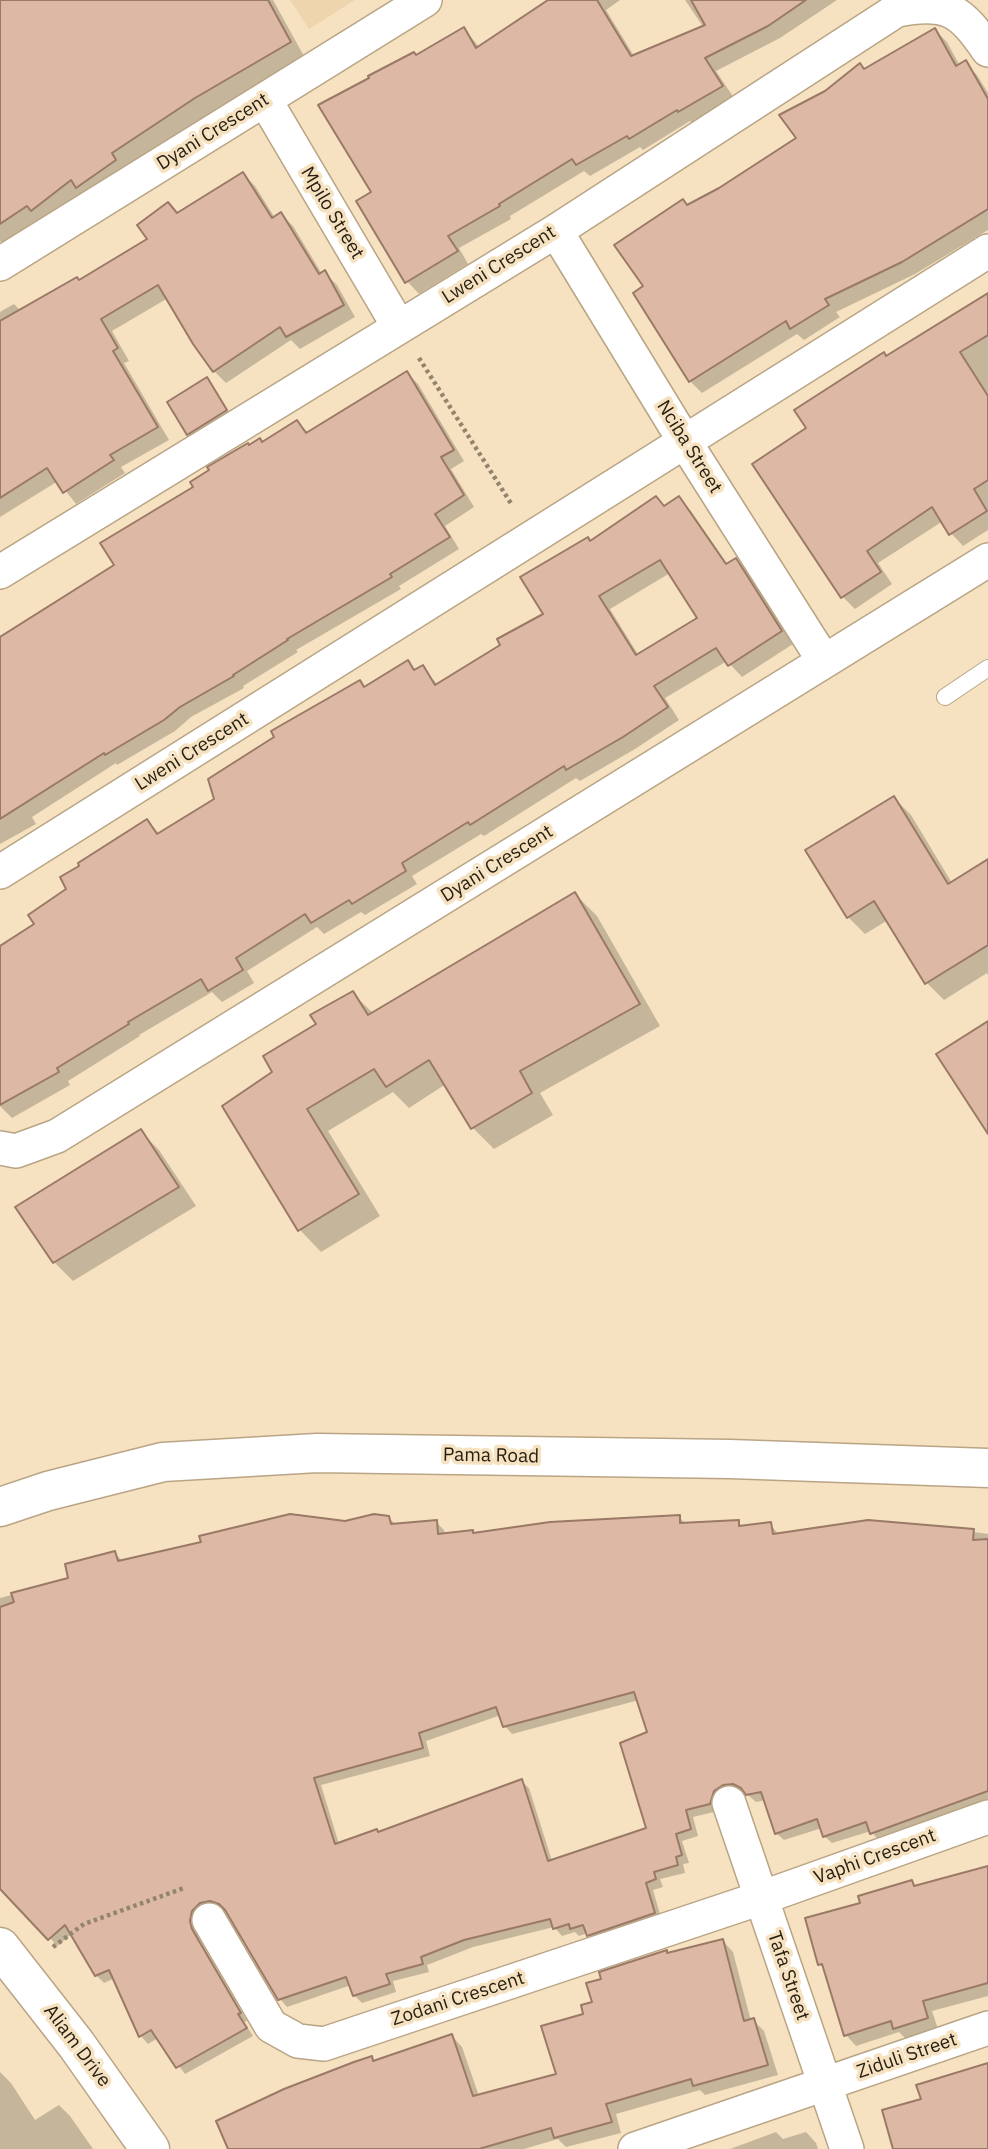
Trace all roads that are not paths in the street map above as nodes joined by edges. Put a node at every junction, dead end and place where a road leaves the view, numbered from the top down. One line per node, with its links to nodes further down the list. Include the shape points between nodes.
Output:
1 (425, 0): 3 (street, Dyani Crescent)
2 (988, 50): 4 (street, Lweni Crescent, via 967,20 948,7 918,3 897,10)
3 (265, 100): 6 (street, Dyani Crescent); 7 (street, Mpilo Street)
4 (556, 231): 7 (street, Lweni Crescent); 8 (street, Nciba Street)
5 (988, 251): 8 (street, Lweni Crescent)
6 (0, 264)
7 (399, 327): 10 (street, Lweni Crescent)
8 (685, 442): 11 (street, Nciba Street); 14 (street, Lweni Crescent)
9 (988, 560): 11 (street, Dyani Crescent)
10 (0, 572)
11 (824, 661): 15 (street, Dyani Crescent, via 57,1136 16,1151)
12 (988, 668): 13 (lane)
13 (945, 697)
14 (0, 872)
15 (0, 1148)
16 (988, 1468): 17 (street, Pama Road, via 317,1453 163,1462)
17 (0, 1507)
18 (729, 1804): 20 (street, Tafa Street)
19 (988, 1817): 20 (street, Vaphi Crescent)
20 (761, 1898): 21 (street, Zodani Crescent, via 324,2044 298,2041 271,2026); 24 (street, Tafa Street)
21 (209, 1920)
22 (0, 1947): 25 (street, Aliam Drive)
23 (988, 2028): 24 (street, Ziduli Street)
24 (825, 2084): 26 (street, Ziduli Street); 27 (street, Tafa Street)
25 (150, 2149)
26 (635, 2149)
27 (847, 2149)

